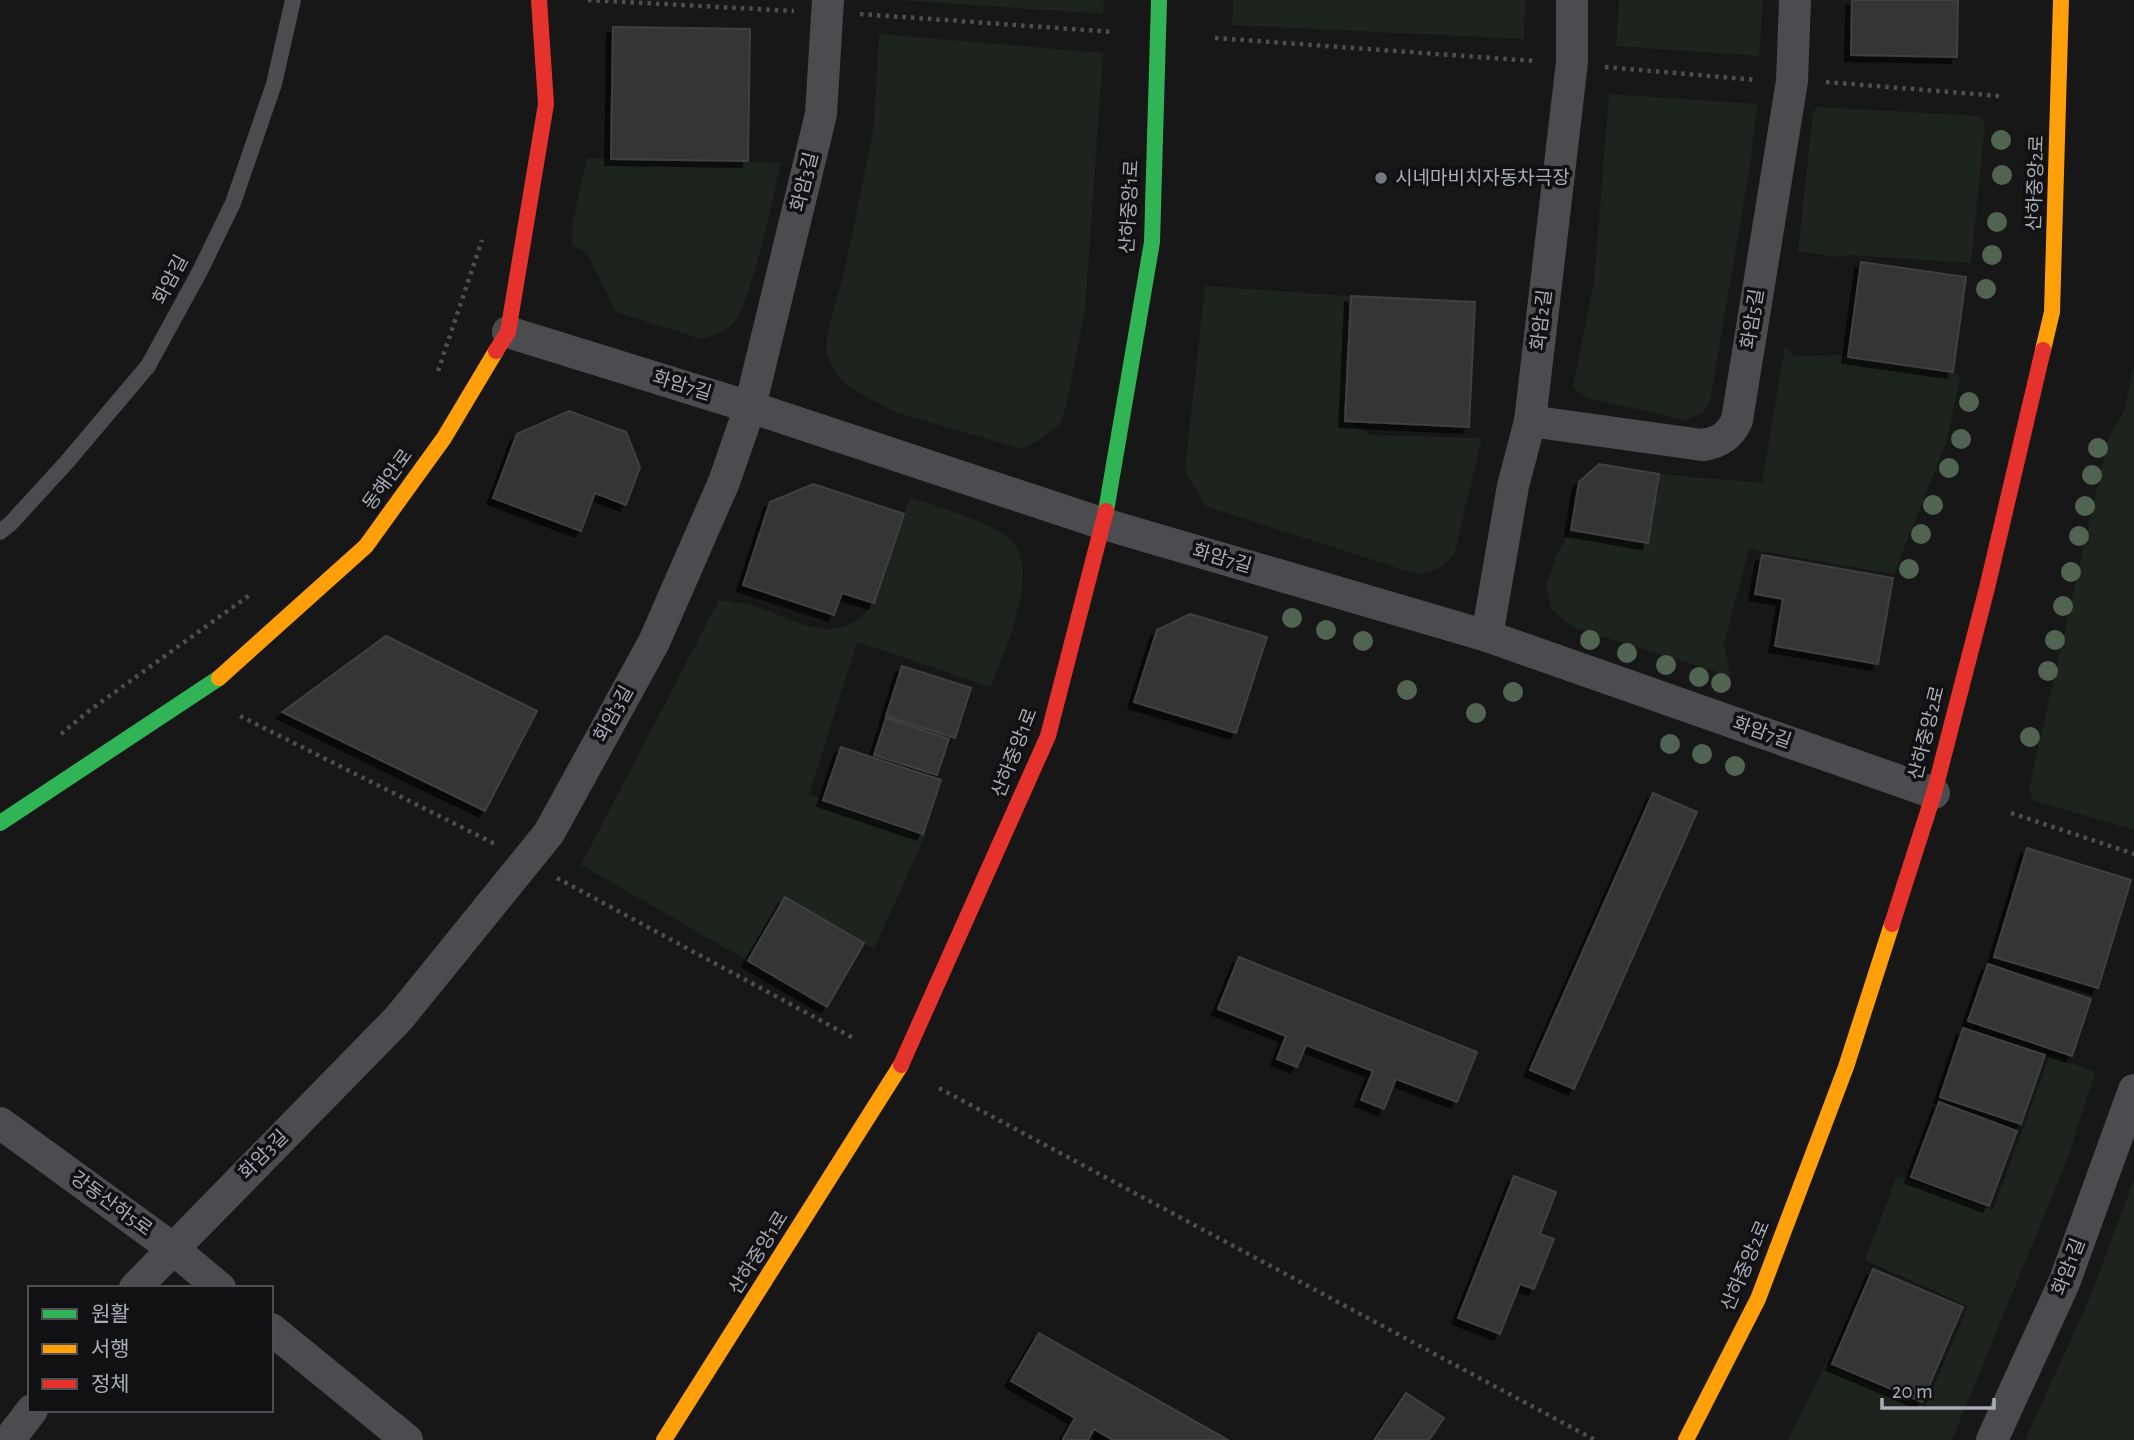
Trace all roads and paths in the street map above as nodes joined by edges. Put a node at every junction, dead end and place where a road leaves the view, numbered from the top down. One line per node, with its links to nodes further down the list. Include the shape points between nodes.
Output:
1 (293, 0): 23 (lane, 화암길, via 274,84 233,203 148,366)
2 (539, 0): 18 (street, 동해안로, via 546,104)
3 (588, 0): 8 (path)
4 (1158, 0): 22 (street, 산하중앙1로, via 1152,242)
5 (1572, 0): 21 (street, 화암2길, via 1572,61)
6 (1795, 0): 21 (street, 화암5길, via 1792,80 1733,429 1723,439 1702,445)
7 (2061, 0): 28 (street, 산하중앙2로, via 2052,313)
8 (815, 6): 20 (street, 화암3길, via 821,114)
9 (859, 13): 10 (path)
10 (1114, 32)
11 (1216, 38): 12 (path)
12 (1534, 61)
13 (1598, 67): 15 (path)
14 (1812, 80): 16 (path)
15 (1768, 81)
16 (2000, 96)
17 (484, 235): 19 (path)
18 (508, 332): 20 (street, 화암7길); 30 (street, 동해안로, via 444,439 366,546 218,680)
19 (435, 378)
20 (750, 407): 22 (street, 화암7길); 38 (street, 화암3길, via 724,482 654,642 549,833 399,1018)
21 (1530, 421): 25 (street, 화암2길, via 1513,486)
22 (1104, 524): 25 (street, 화암7길); 45 (street, 산하중앙1로, via 1048,736 901,1068)
23 (0, 532)
24 (261, 586): 27 (path)
25 (1487, 636): 28 (street, 화암7길)
26 (240, 716): 31 (path)
27 (60, 734)
28 (1934, 793): 47 (street, 산하중앙2로, via 1846,1067 1773,1260)
29 (2011, 813): 32 (path)
30 (0, 823)
31 (504, 849)
32 (2134, 854)
33 (557, 878): 34 (path)
34 (853, 1038)
35 (939, 1088): 46 (path)
36 (2134, 1090): 48 (street, 화암1길, via 2064,1283)
37 (0, 1123): 38 (street, 강동산하5로)
38 (172, 1248): 39 (street, 화암3길); 40 (street, 강동산하5로)
39 (137, 1286)
40 (218, 1286)
41 (273, 1331): 44 (street)
42 (30, 1412): 43 (street)
43 (9, 1440)
44 (407, 1440)
45 (664, 1440)
46 (1595, 1440)
47 (1686, 1440)
48 (1992, 1440)

